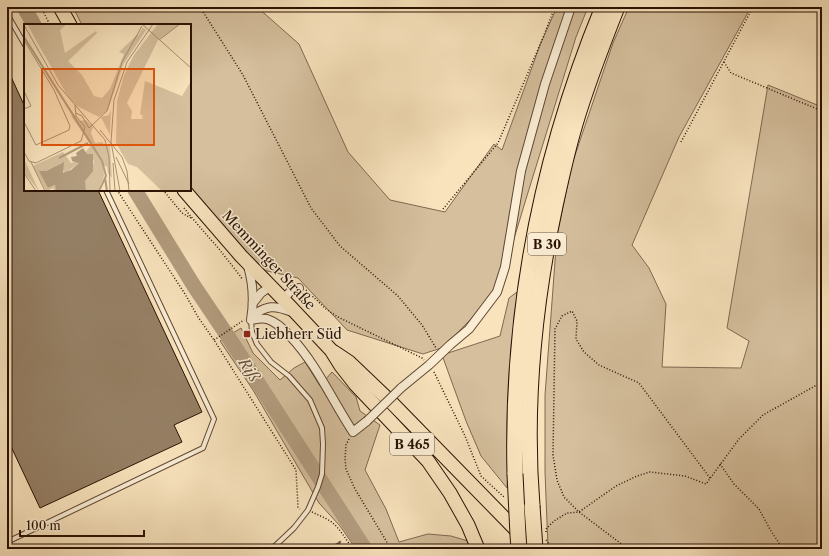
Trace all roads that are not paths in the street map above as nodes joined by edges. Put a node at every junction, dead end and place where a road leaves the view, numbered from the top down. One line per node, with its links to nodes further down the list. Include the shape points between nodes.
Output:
1 (60, 7): 6 (main road)
2 (571, 7): 16 (street, bridge, via 545,84 522,172 505,267 497,292 469,329 353,432 317,370 299,346 280,326 265,319)
3 (603, 7): 21 (highway, B 30, bridge, via 580,65 549,167 525,284 514,430)
4 (617, 7): 23 (highway, B 30, bridge, via 575,124 559,186 541,282 531,386 530,455)
5 (7, 14): 7 (lane)
6 (69, 24)
7 (24, 42)
8 (106, 191): 18 (lane, via 214,419 203,448)
9 (185, 191): 10 (main road, Memminger Straße / B 465)
10 (247, 263): 11 (main road, Memminger Straße / B 465); 14 (street, via 251,274)
11 (271, 286): 13 (main road, Memminger Straße / B 465); 14 (street)
12 (299, 288): 13 (street, via 292,290)
13 (283, 299): 15 (main road, Memminger Straße / B 465)
14 (253, 303): 16 (street)
15 (298, 314): 16 (street, via 273,306 265,308); 17 (main road, Memminger Straße / B 465)
16 (252, 318): 19 (lane, via 252,332 257,344 271,362 289,376 310,400 322,428 322,474 314,499 294,528)
17 (331, 350): 20 (main road, B 465, via 354,384 428,461 450,493); 22 (main road, B 465, via 349,362 393,404 520,534)
18 (7, 542)
19 (268, 549)
20 (478, 549)
21 (519, 549)
22 (531, 549)
23 (535, 549)

